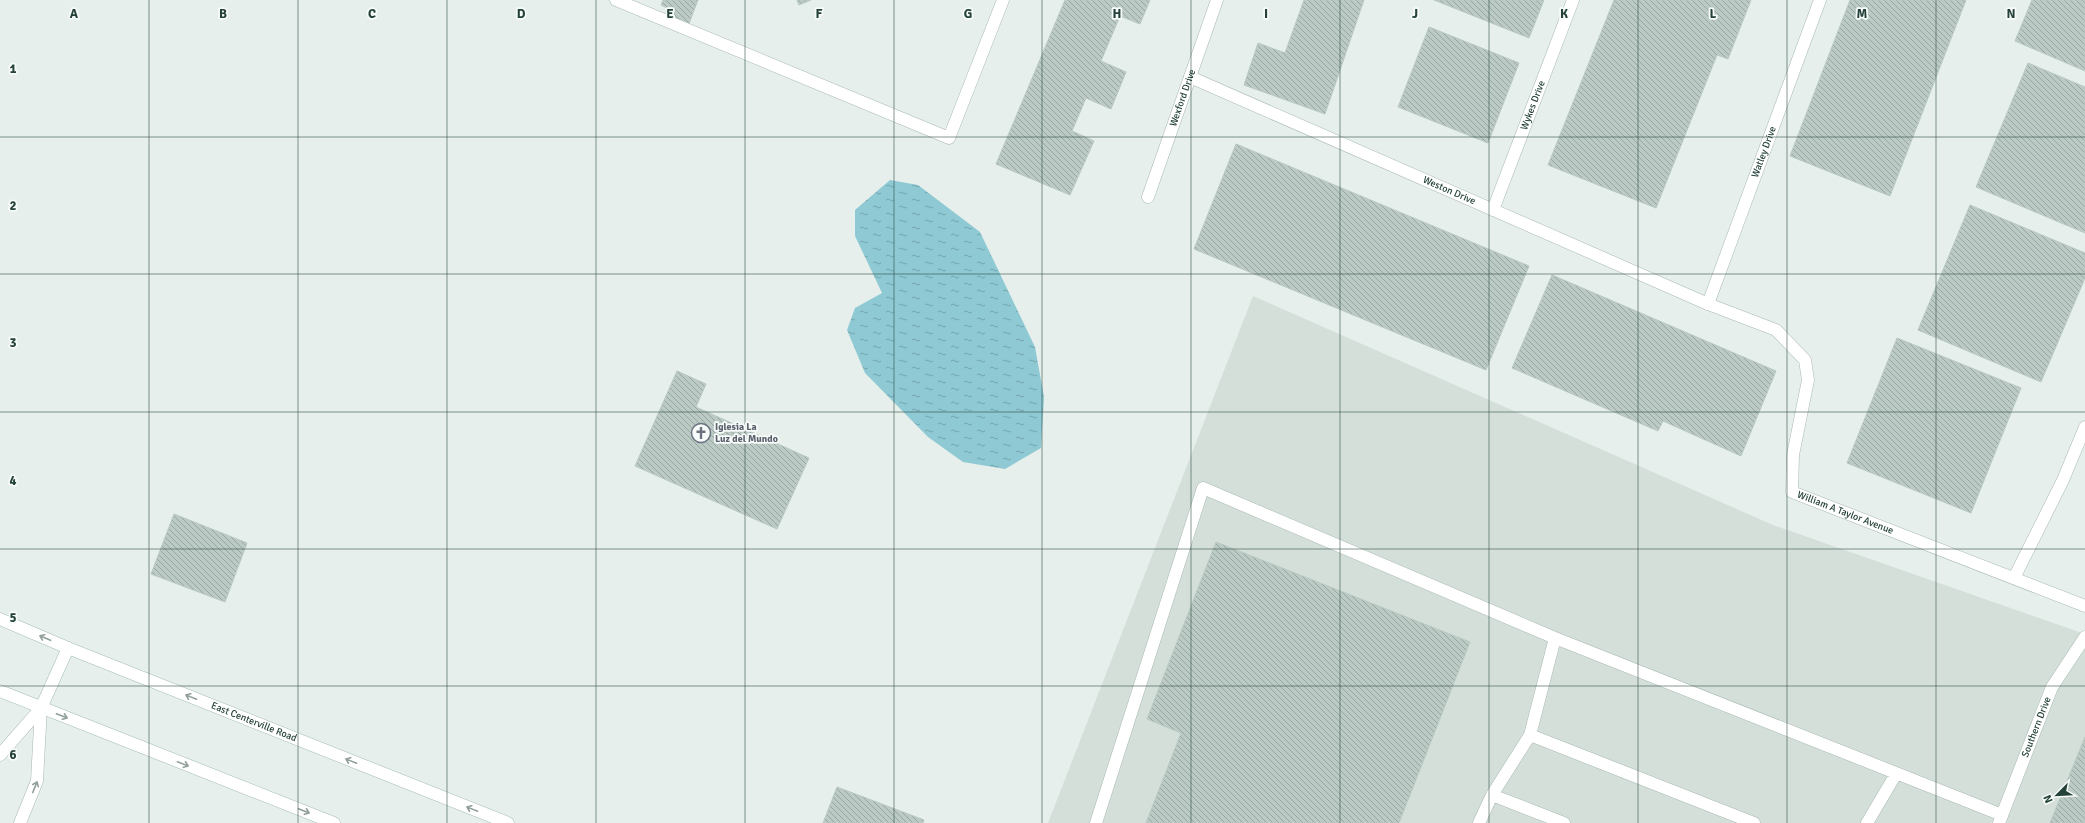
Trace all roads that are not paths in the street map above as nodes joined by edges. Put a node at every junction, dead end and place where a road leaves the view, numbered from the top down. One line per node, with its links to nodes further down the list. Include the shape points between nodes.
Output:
1 (616, 0): 2 (street, via 949,138)
2 (1003, 0)
3 (1217, 0): 6 (street, Wexford Drive)
4 (1573, 0): 8 (street, Wykes Drive)
5 (1820, 0): 9 (street, Watley Drive)
6 (1190, 77): 7 (street, Wexford Drive); 8 (street, Weston Drive)
7 (1148, 197)
8 (1493, 210): 9 (street, Weston Drive)
9 (1708, 304): 11 (street, William A Taylor Avenue, via 1776,330 1805,360 1808,380 1793,454 1792,492)
10 (2085, 427): 11 (street, via 2063,480)
11 (2014, 578): 12 (street, William A Taylor Avenue)
12 (2085, 606)
13 (0, 619): 16 (street, East Centerville Road, one-way to 13)
14 (2085, 637): 23 (street, Southern Drive, via 2052,686)
15 (1555, 638): 19 (street); 21 (street); 27 (street, via 1203,488)
16 (68, 648): 18 (street); 26 (street, East Centerville Road, one-way to 16)
17 (0, 691): 18 (street)
18 (41, 708): 20 (street); 24 (street, one-way to 18, via 37,781); 25 (street, one-way to 25)
19 (1530, 735): 22 (street); 30 (street)
20 (0, 755)
21 (1896, 774): 23 (street); 31 (street)
22 (1492, 795): 28 (street); 29 (street)
23 (2001, 819)
24 (20, 823)
25 (334, 823)
26 (508, 823)
27 (1096, 823)
28 (1479, 823)
29 (1564, 823)
30 (1754, 823)
31 (1867, 823)

